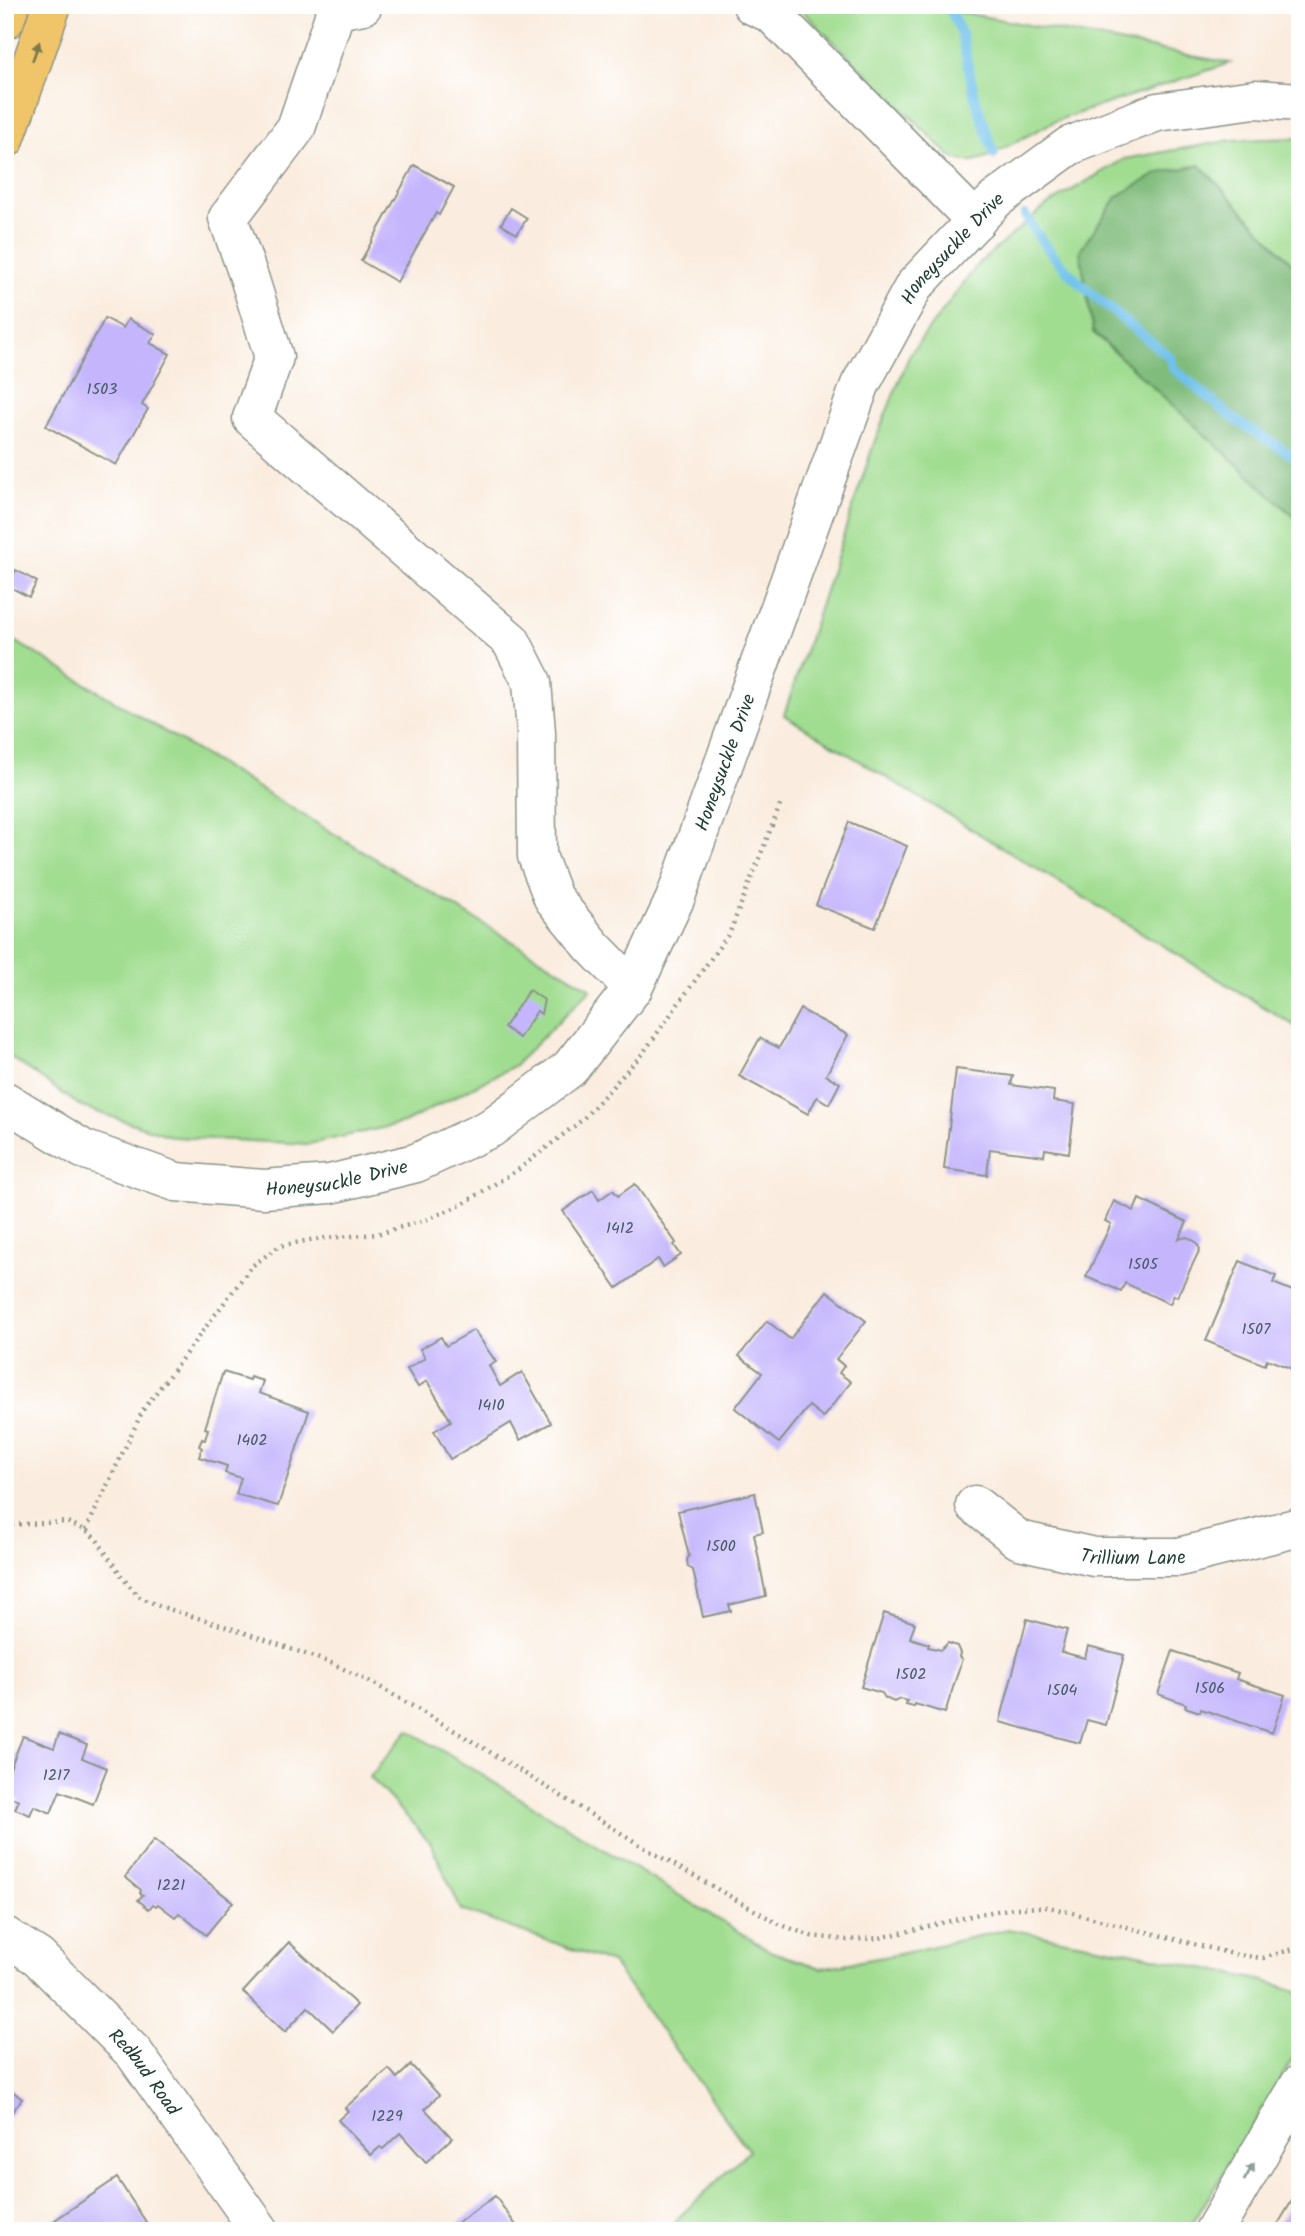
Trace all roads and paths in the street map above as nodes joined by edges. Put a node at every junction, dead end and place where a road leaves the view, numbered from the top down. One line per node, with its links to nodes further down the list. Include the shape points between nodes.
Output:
1 (10, 5): 5 (main road)
2 (52, 5): 7 (main road, one-way to 2)
3 (363, 5): 9 (street, via 335,10 296,128 228,218 274,357 251,418 511,641 532,682 537,856 554,898)
4 (752, 5): 8 (street, via 772,14)
5 (5, 20)
6 (1300, 102): 8 (street, Honeysuckle Drive, via 1255,99 1157,112 1069,146 995,200)
7 (5, 139)
8 (976, 221): 9 (street, Honeysuckle Drive, via 914,286 860,385 675,899)
9 (633, 988): 10 (street, Honeysuckle Drive, via 570,1068 491,1128 415,1163 330,1184 264,1189 176,1182 83,1149)
10 (5, 1101)
11 (975, 1505): 13 (street, Trillium Lane, via 1019,1540 1094,1557 1179,1557)
12 (5, 1525): 15 (path, via 67,1522 86,1530 138,1595 331,1663 373,1683 650,1851 779,1924 811,1936 880,1938 979,1914 1049,1907 1237,1955 1264,1958)
13 (1300, 1527)
14 (5, 1936): 17 (street, Redbud Road, via 38,1957 134,2053)
15 (1300, 1947)
16 (1300, 2084): 18 (street, one-way to 16)
17 (260, 2231)
18 (1214, 2231)

